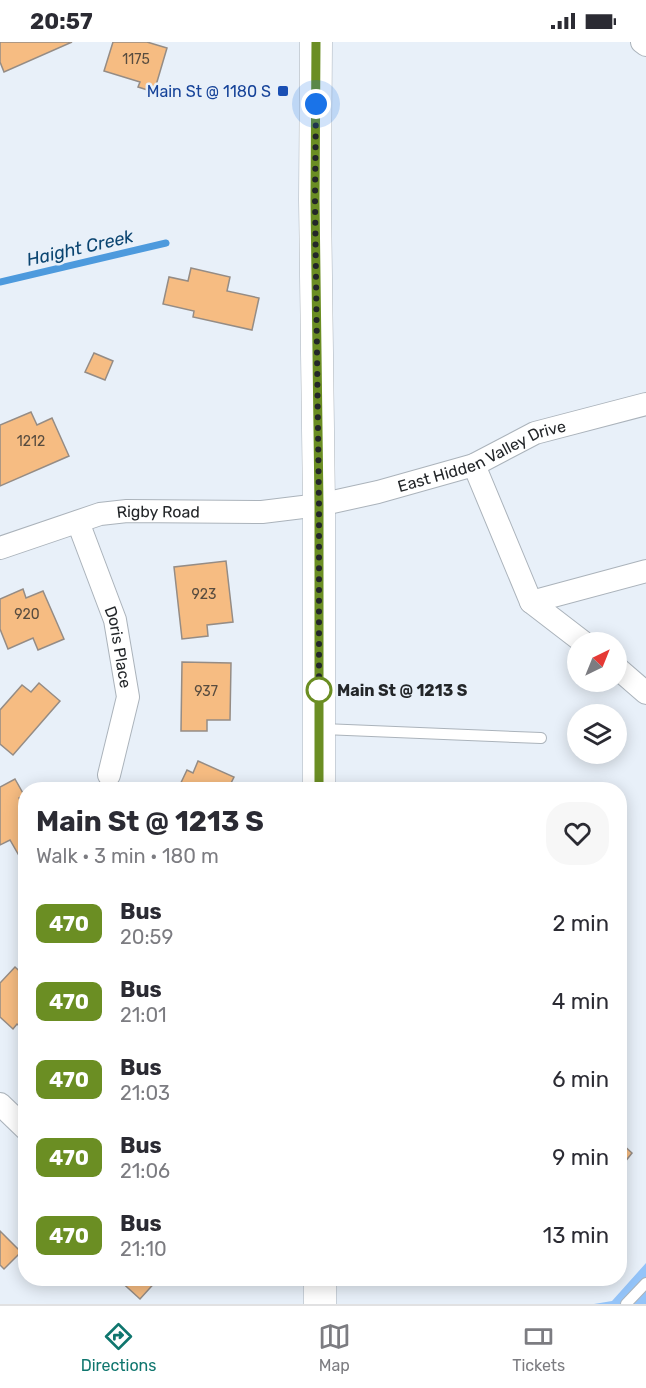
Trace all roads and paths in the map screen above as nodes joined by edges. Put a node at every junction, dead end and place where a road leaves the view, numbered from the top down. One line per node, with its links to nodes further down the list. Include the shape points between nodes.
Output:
1 (316, 42): 6 (main road)
2 (642, 42): 3 (street)
3 (646, 45)
4 (646, 404): 5 (street, East Hidden Valley Drive, via 535,433)
5 (474, 465): 6 (street, East Hidden Valley Drive); 10 (street)
6 (319, 505): 7 (street, Rigby Road, via 262,512 127,511); 14 (main road)
7 (78, 522): 8 (street, Rigby Road); 16 (street, Doris Place, via 115,620 129,697)
8 (0, 548)
9 (646, 572): 10 (street)
10 (531, 602): 11 (street)
11 (570, 632)
12 (627, 677): 13 (street)
13 (646, 693)
14 (319, 729): 15 (lane); 17 (main road)
15 (541, 738)
16 (109, 774)
17 (320, 782)
18 (0, 1104): 19 (street)
19 (18, 1121)
20 (320, 1286): 22 (main road)
21 (644, 1287): 23 (lane)
22 (320, 1304)
23 (626, 1304)

